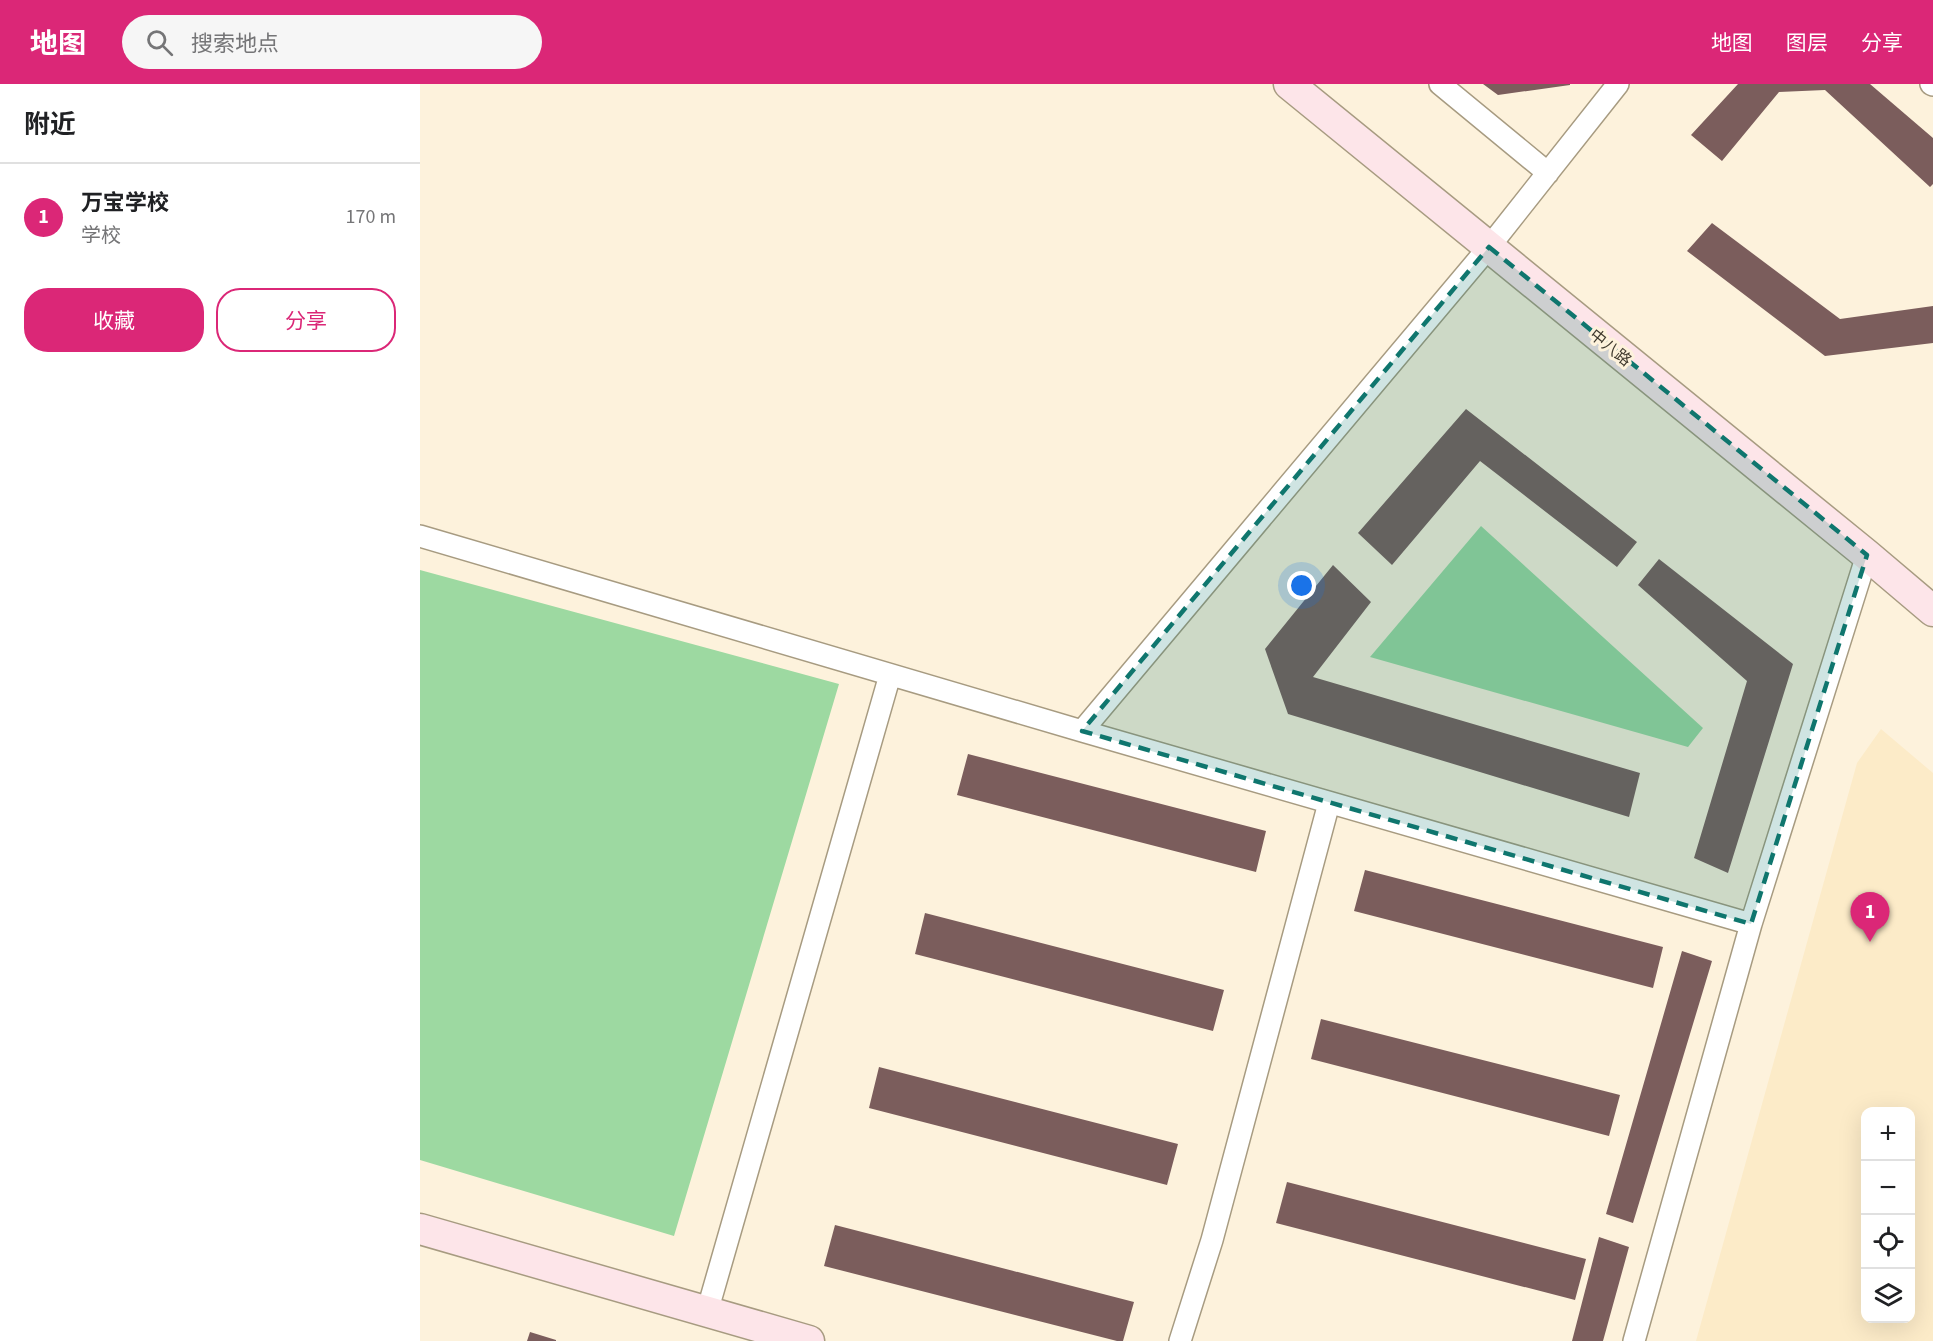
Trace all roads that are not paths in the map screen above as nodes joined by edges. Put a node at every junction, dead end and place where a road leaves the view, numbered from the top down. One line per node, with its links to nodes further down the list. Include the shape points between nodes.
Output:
1 (1289, 84): 5 (main road, 中八路)
2 (1440, 84): 4 (street)
3 (1618, 84): 4 (street)
4 (1548, 173): 5 (street)
5 (1489, 247): 7 (main road, 中八路); 10 (street)
6 (420, 536): 9 (street)
7 (1867, 555): 8 (main road, 中八路); 12 (street)
8 (1933, 611)
9 (890, 675): 10 (street); 14 (street)
10 (1082, 731): 11 (street)
11 (1329, 803): 12 (street); 16 (street, via 1212,1240)
12 (1751, 924): 17 (street)
13 (420, 1229): 14 (main road)
14 (707, 1312): 15 (main road)
15 (809, 1341)
16 (1180, 1341)
17 (1634, 1341)

